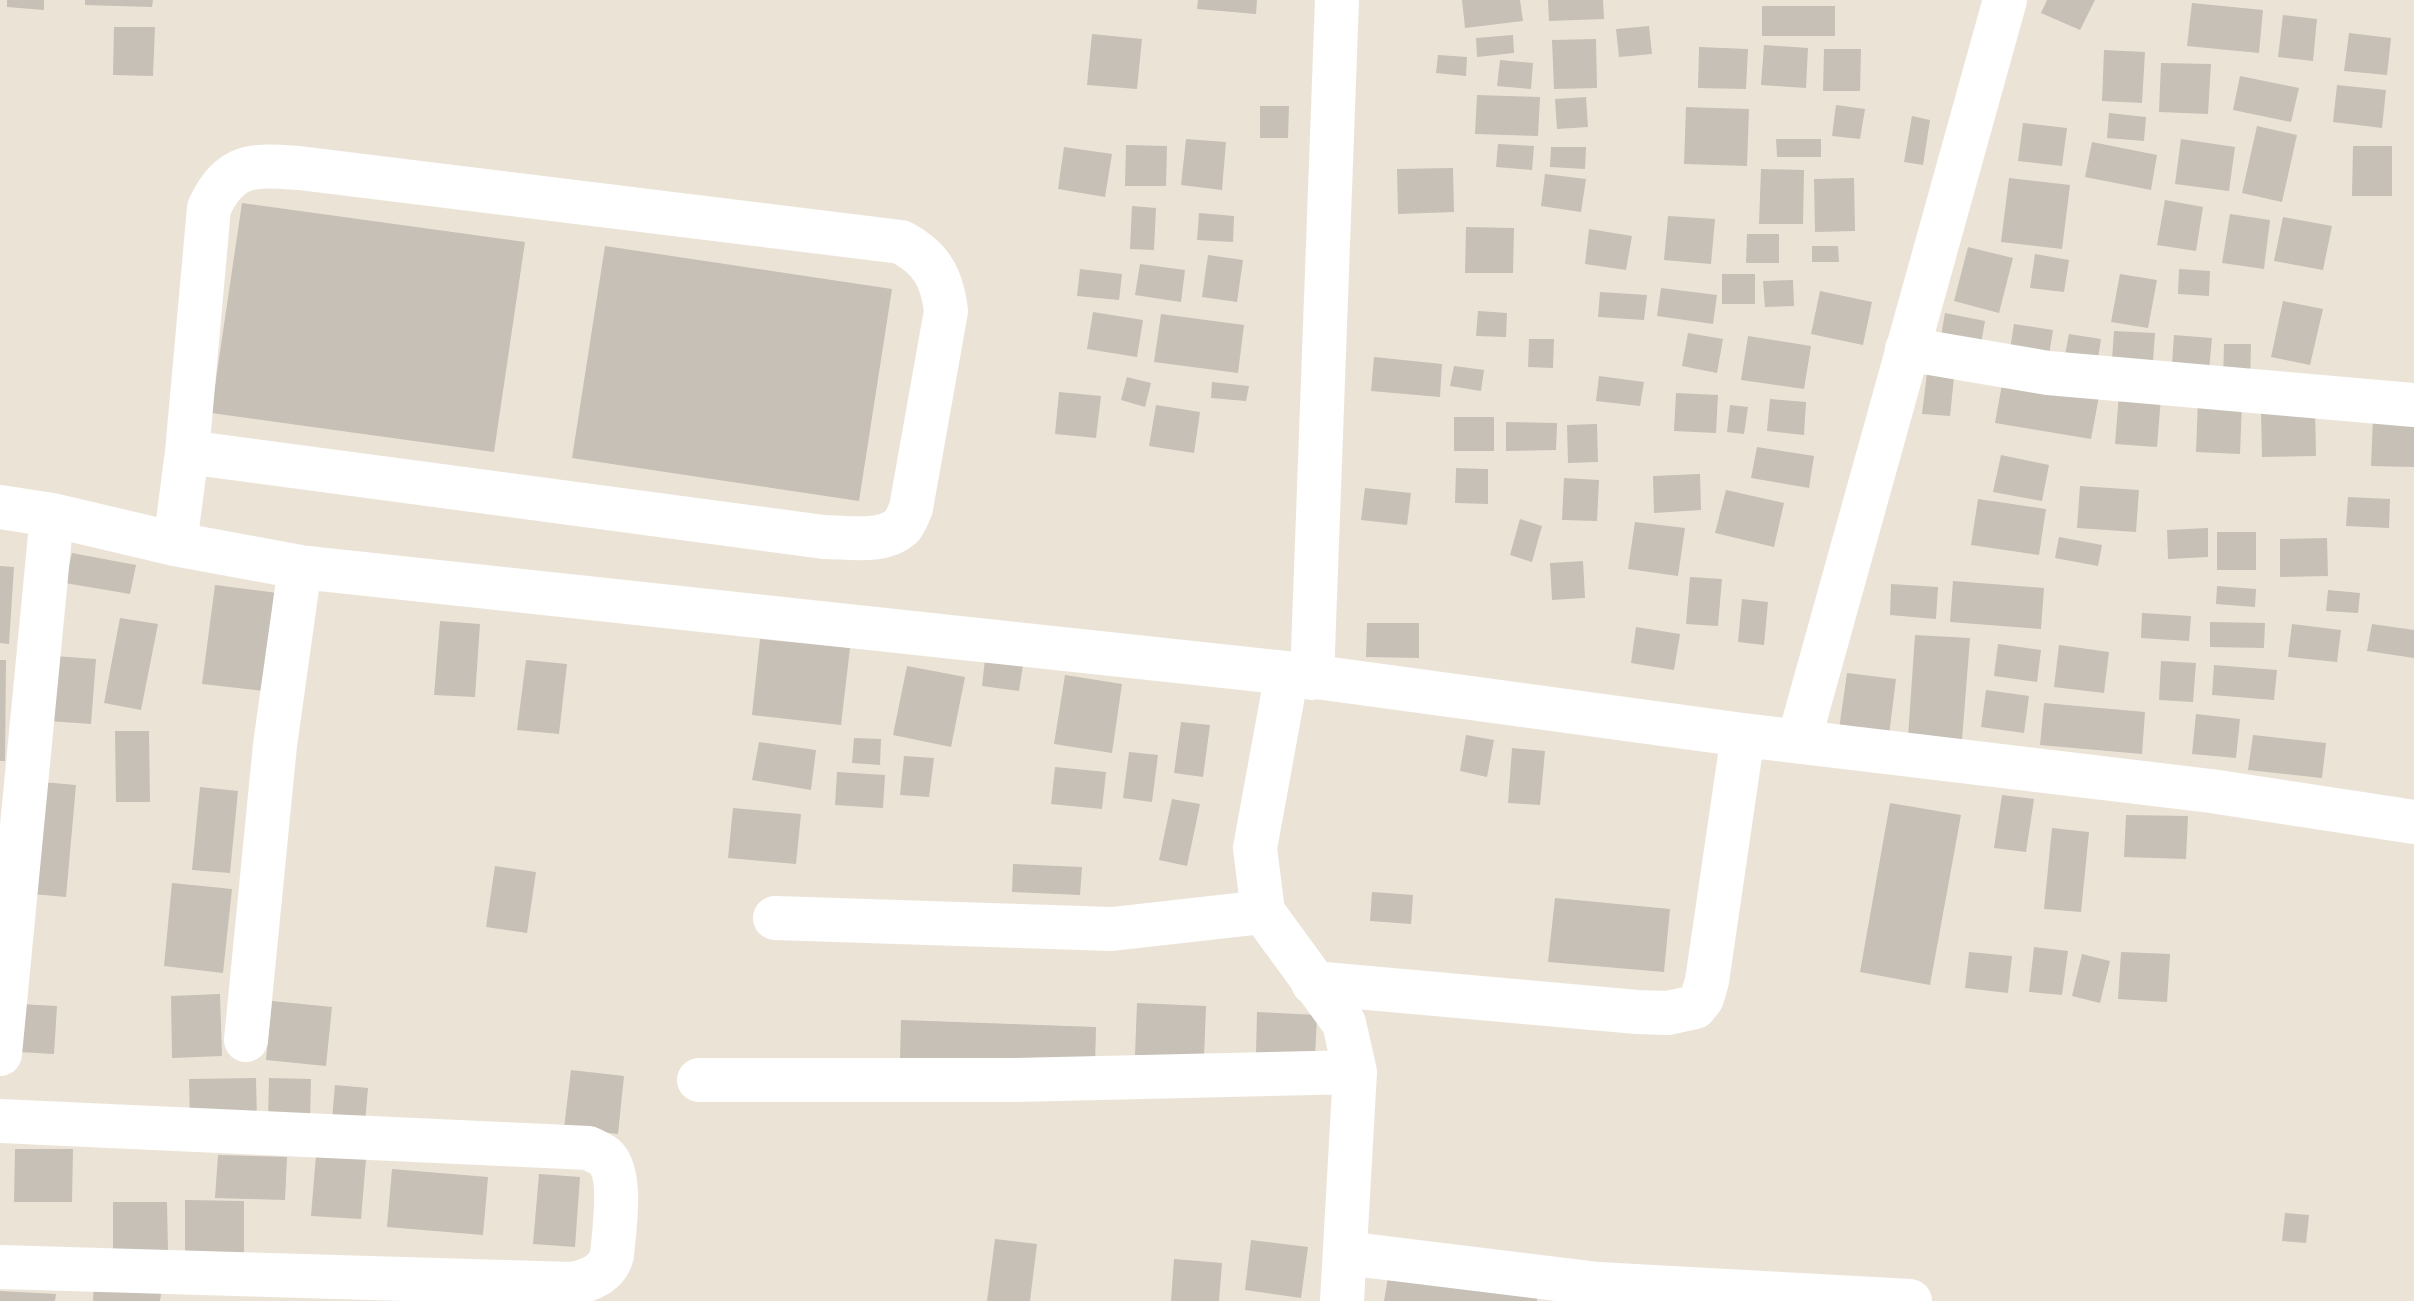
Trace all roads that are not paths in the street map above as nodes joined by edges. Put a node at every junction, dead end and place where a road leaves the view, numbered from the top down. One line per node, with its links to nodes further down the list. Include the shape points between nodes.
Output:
1 (1337, 0): 10 (street)
2 (2005, 0): 3 (street)
3 (1907, 349): 4 (street, via 2048,373); 12 (street)
4 (2414, 405)
5 (187, 452): 5 (street, via 209,208 218,188 236,172 260,166 901,242 920,253 943,289 946,311 911,508 904,525 889,534 824,537); 8 (street)
6 (0, 507): 7 (street)
7 (52, 515): 8 (street); 18 (street)
8 (175, 544): 9 (street)
9 (300, 567): 10 (street); 17 (street, via 275,745)
10 (1299, 676): 11 (street); 14 (street, via 1255,848)
11 (1743, 735): 12 (street); 16 (street, via 1707,981 1695,1007 1637,1012)
12 (1799, 740): 13 (street)
13 (2414, 822)
14 (1263, 912): 15 (street, via 1112,929); 16 (street)
15 (775, 918)
16 (1313, 983): 19 (street, via 1344,1023)
17 (246, 1040)
18 (0, 1054)
19 (1355, 1072): 20 (street); 22 (street)
20 (699, 1080)
21 (0, 1121): 23 (street, via 589,1148 606,1157 616,1190 610,1264 572,1284)
22 (1345, 1253): 24 (street); 25 (street, via 1611,1285)
23 (0, 1267)
24 (1342, 1301)
25 (1910, 1301)

